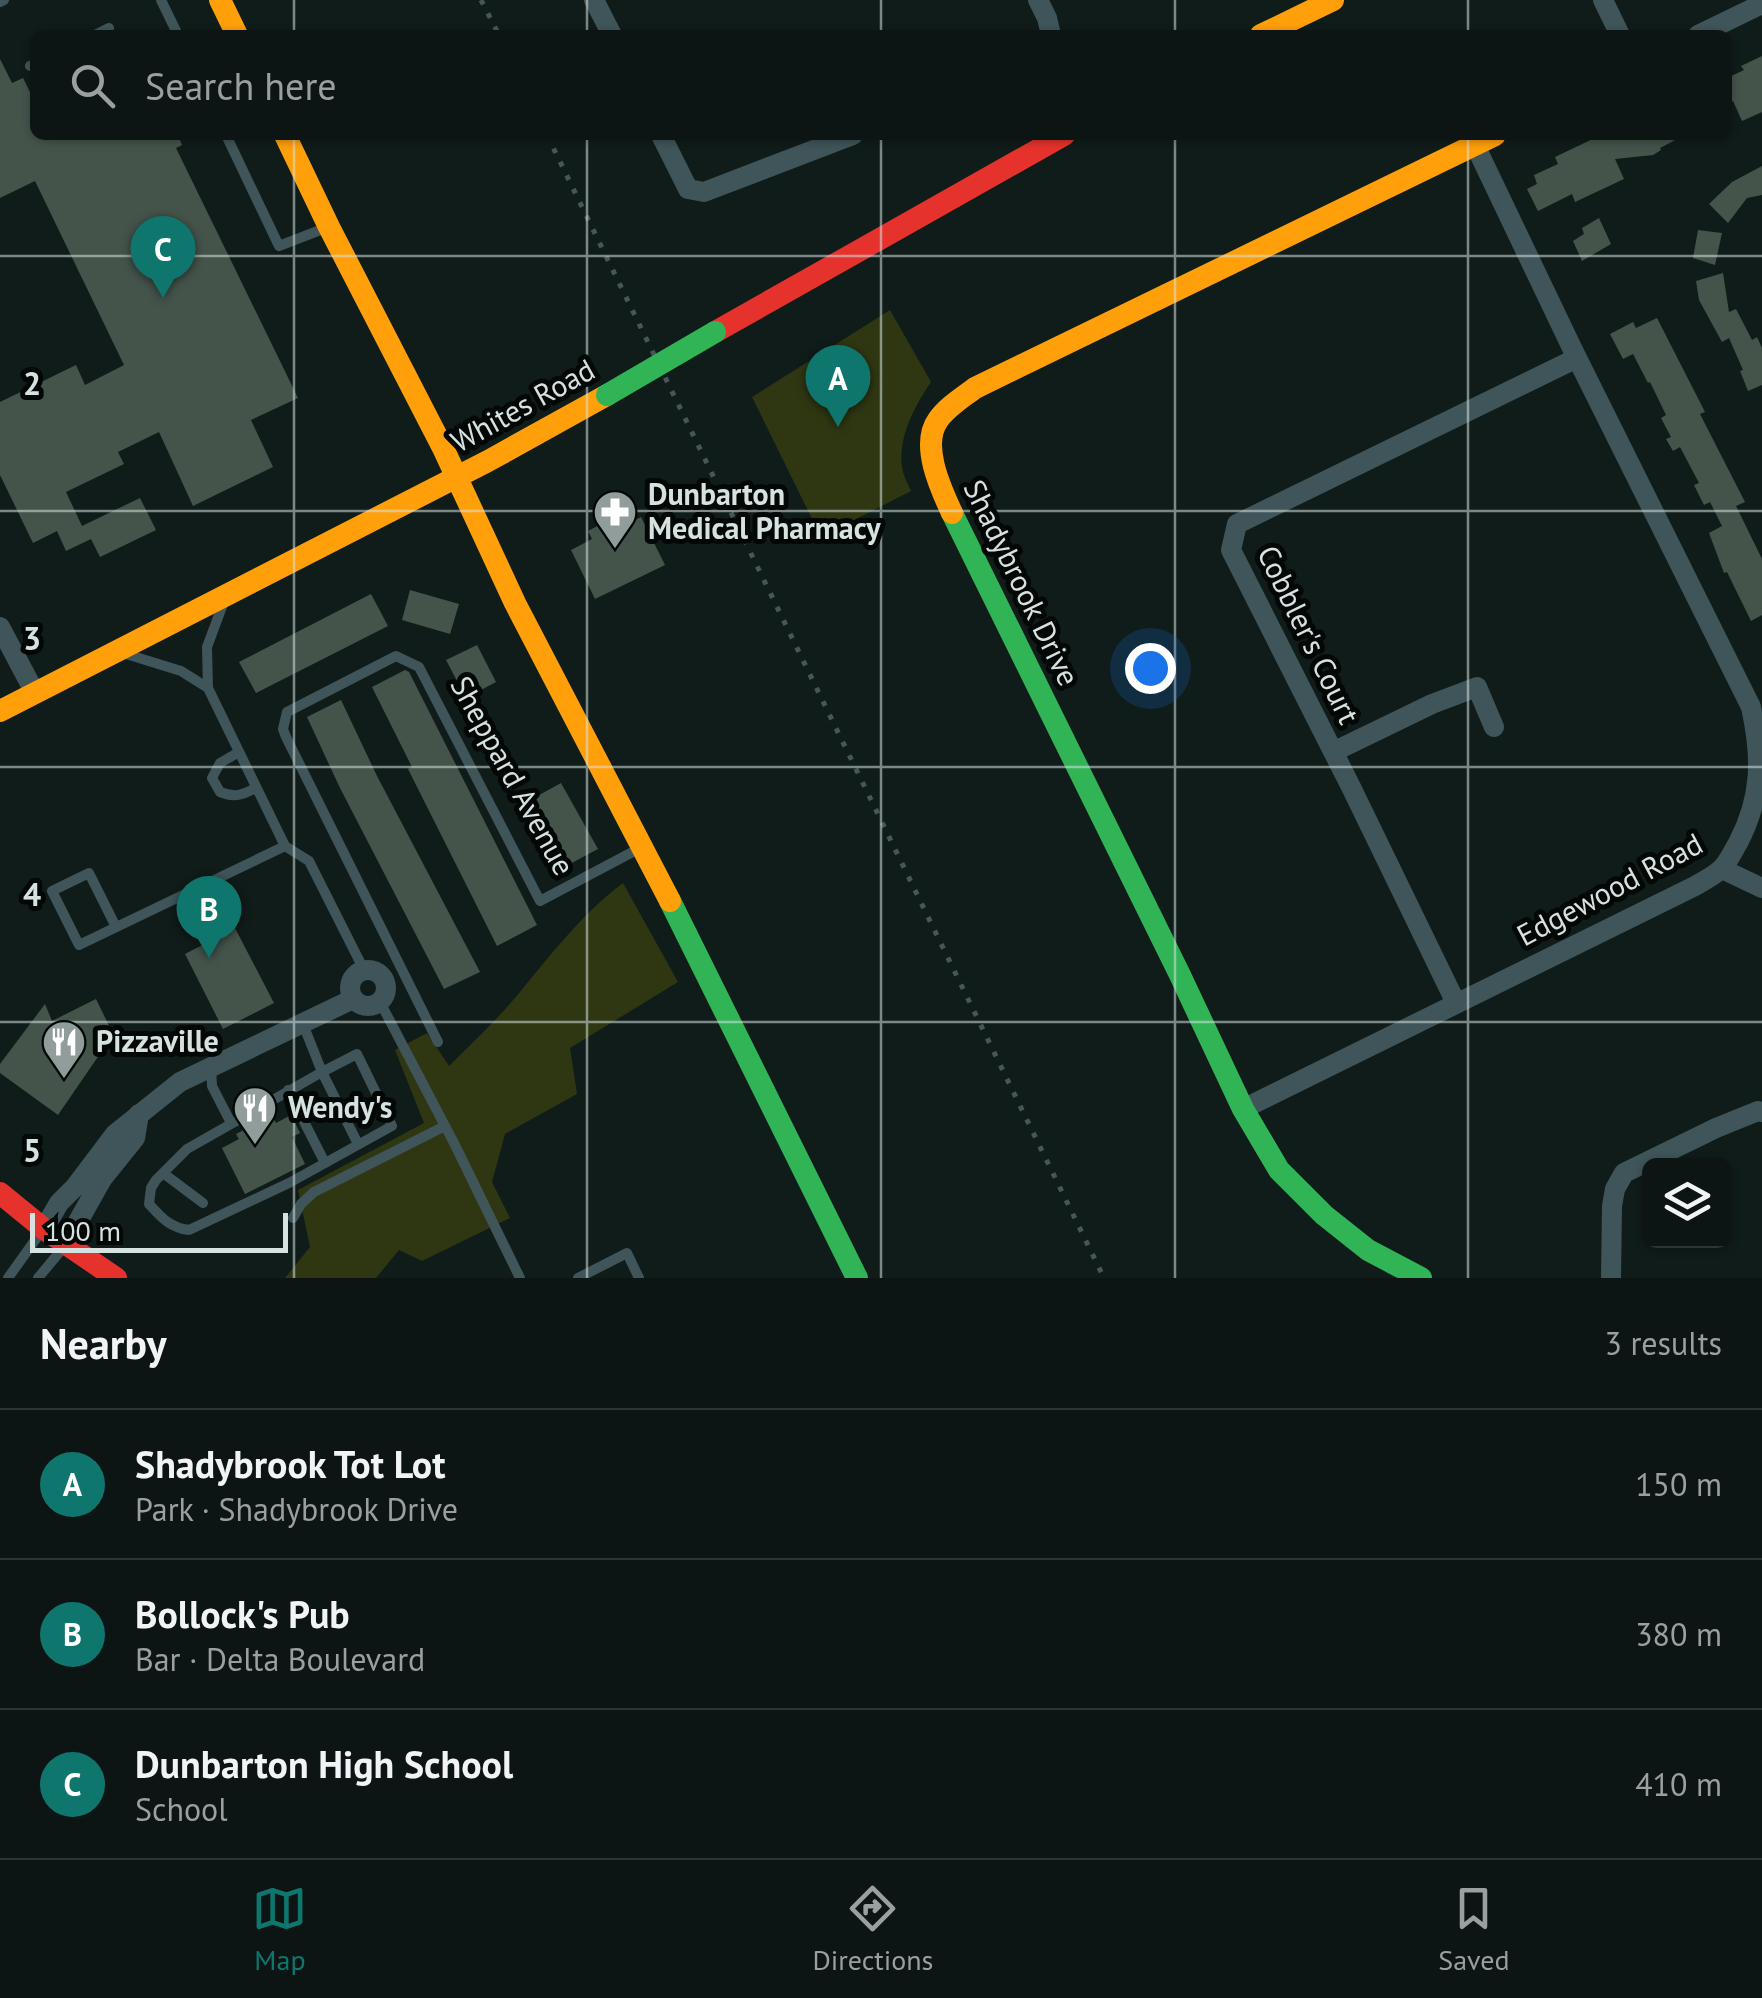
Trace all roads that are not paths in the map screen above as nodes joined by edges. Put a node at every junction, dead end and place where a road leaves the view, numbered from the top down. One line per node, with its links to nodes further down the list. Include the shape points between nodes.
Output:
1 (162, 0): 10 (lane)
2 (220, 0): 11 (street)
3 (594, 0): 12 (street)
4 (1038, 0): 13 (street)
5 (1333, 0): 14 (street)
6 (1603, 0): 15 (street)
7 (1762, 4): 16 (street)
8 (109, 28): 9 (lane)
9 (105, 30)
10 (176, 30)
11 (235, 30)
12 (609, 30)
13 (1050, 30)
14 (1271, 30)
15 (1618, 30)
16 (1708, 30)
17 (228, 140): 23 (lane, via 278,246)
18 (287, 140): 23 (street)
19 (664, 140): 20 (street, via 688,189 704,192)
20 (840, 140)
21 (1055, 140): 25 (street, Whites Road, bridge)
22 (1485, 140): 24 (street, Edgewood Road); 51 (street, Shadybrook Drive, via 975,388 939,415 929,440 938,484)
23 (329, 227): 25 (street)
24 (1578, 358): 31 (street, Edgewood Road); 35 (street, Cobbler's Court, via 1237,524 1232,550)
25 (457, 477): 26 (street, Whites Road); 38 (street)
26 (226, 595): 28 (street, Whites Road); 29 (lane, via 207,648)
27 (0, 627): 30 (street)
28 (116, 651): 29 (lane, via 181,671); 30 (street, Whites Road)
29 (208, 688): 34 (lane)
30 (35, 693): 32 (street, Whites Road)
31 (1756, 703): 39 (street, Edgewood Road, via 1757,803)
32 (0, 710)
33 (1494, 726): 35 (street, via 1477,687)
34 (239, 752): 36 (lane); 36 (lane, via 220,763 212,778 230,796)
35 (1333, 752): 45 (street, Cobbler's Court)
36 (256, 788): 37 (lane)
37 (285, 846): 41 (lane); 42 (lane, via 309,860)
38 (642, 846): 43 (lane, Sheppard Avenue, via 540,901 418,667 396,656 287,712 283,729); 70 (street)
39 (1722, 869): 40 (street); 45 (street, Edgewood Road)
40 (1762, 888)
41 (116, 927): 41 (lane, via 79,945 52,891 88,874)
42 (364, 970): 43 (street); 44 (street, via 351,981)
43 (389, 986): 44 (street, via 369,1006); 47 (lane, Sheppard Avenue); 55 (lane)
44 (353, 998): 46 (street)
45 (1456, 1004): 51 (street, Edgewood Road)
46 (303, 1023): 48 (street); 49 (lane)
47 (438, 1042)
48 (211, 1067): 53 (street); 54 (lane, via 212,1086)
49 (322, 1072): 50 (lane); 56 (lane); 56 (lane, via 358,1054 392,1126)
50 (288, 1090): 54 (lane); 57 (lane)
51 (1243, 1109): 71 (street, Shadybrook Drive, via 1279,1170 1324,1215 1368,1250)
52 (1762, 1112): 72 (street, via 1624,1173 1612,1206)
53 (139, 1114): 62 (street, via 58,1202); 63 (street, via 135,1138 102,1179)
54 (231, 1123): 58 (lane, via 187,1149)
55 (445, 1126): 61 (lane, via 314,1192); 67 (lane)
56 (358, 1144): 57 (lane)
57 (324, 1162): 58 (lane, via 188,1230 164,1222 148,1204)
58 (163, 1173): 60 (lane)
59 (0, 1193): 62 (street)
60 (203, 1202)
61 (294, 1218)
62 (44, 1229): 63 (street); 64 (lane)
63 (66, 1243): 65 (lane); 66 (street)
64 (8, 1278)
65 (38, 1278)
66 (116, 1278)
67 (520, 1278)
68 (578, 1278): 69 (lane, via 627,1253)
69 (639, 1278)
70 (857, 1278)
71 (1421, 1278)
72 (1611, 1278)

